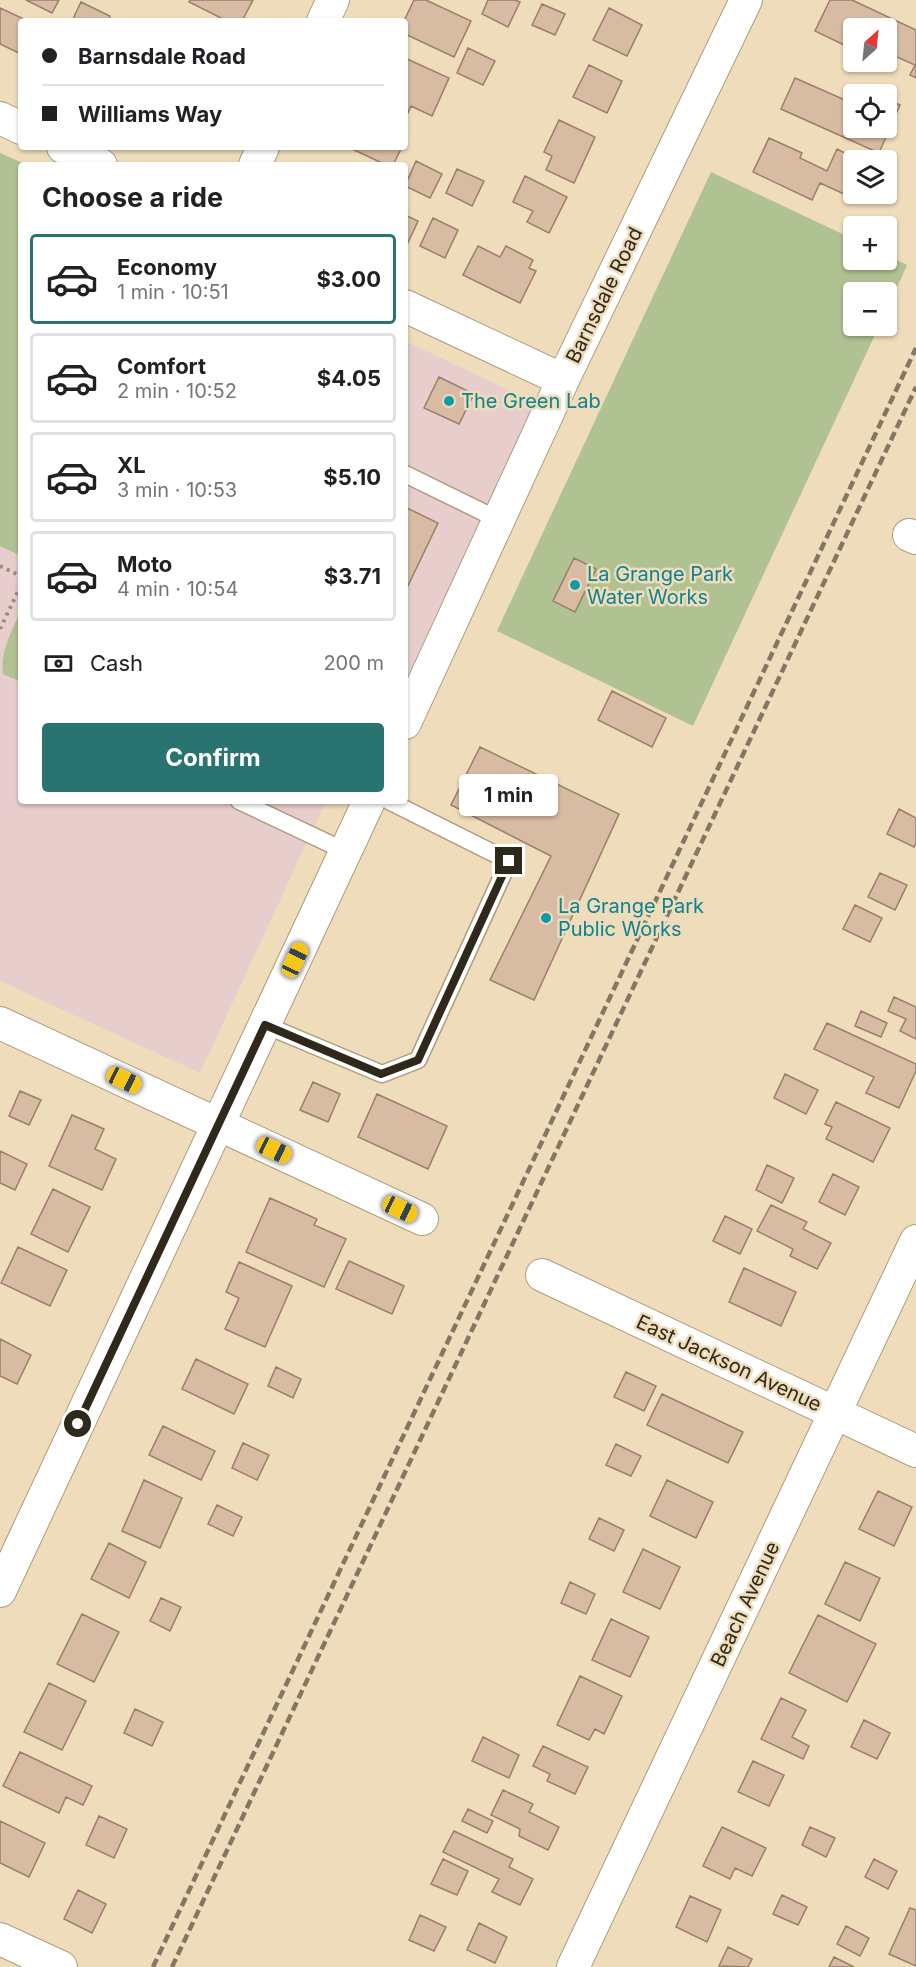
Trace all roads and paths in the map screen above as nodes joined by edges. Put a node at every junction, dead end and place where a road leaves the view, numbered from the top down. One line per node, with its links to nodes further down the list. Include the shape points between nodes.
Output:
1 (333, 0): 3 (street)
2 (746, 0): 9 (street, Barnsdale Road)
3 (324, 18)
4 (0, 118): 5 (street)
5 (18, 127)
6 (69, 150): 7 (street)
7 (95, 162)
8 (408, 307): 9 (street)
9 (564, 380): 11 (street, Barnsdale Road)
10 (408, 475): 11 (lane)
11 (499, 520): 16 (street, Barnsdale Road)
12 (0, 566): 13 (path)
13 (18, 575)
14 (18, 591): 15 (path)
15 (0, 629)
16 (408, 717)
17 (245, 804): 20 (lane)
18 (368, 804): 20 (street)
19 (395, 804): 22 (lane, via 509,861 418,1060 381,1074)
20 (345, 851): 22 (street)
21 (0, 1023): 23 (street)
22 (265, 1025): 23 (street)
23 (219, 1125): 24 (street); 29 (street)
24 (422, 1219)
25 (916, 1241): 27 (street, Beach Avenue)
26 (542, 1275): 27 (street, East Jackson Avenue)
27 (835, 1414): 28 (street, East Jackson Avenue); 32 (street, Beach Avenue)
28 (916, 1451)
29 (0, 1591)
30 (0, 1939): 31 (street)
31 (62, 1967)
32 (573, 1967)

